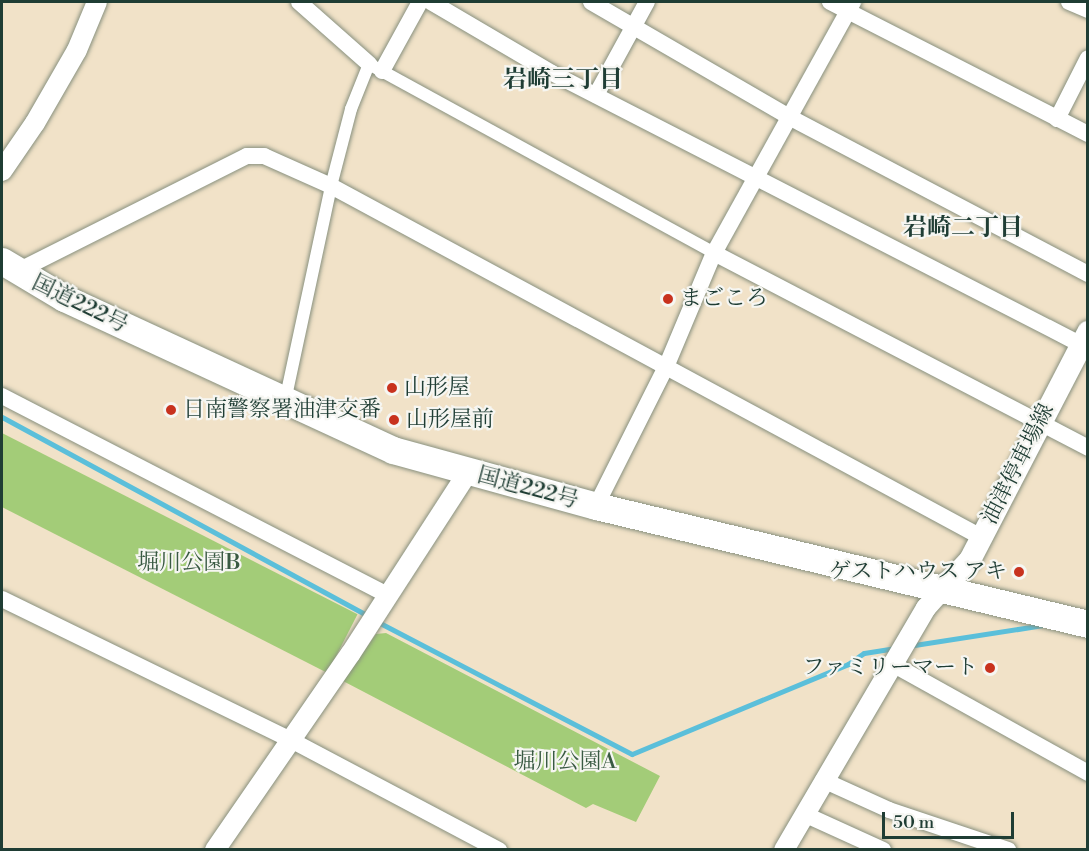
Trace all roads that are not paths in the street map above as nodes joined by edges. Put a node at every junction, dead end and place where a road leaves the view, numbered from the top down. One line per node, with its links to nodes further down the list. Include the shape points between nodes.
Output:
1 (97, 2): 18 (street, via 77,50)
2 (299, 2): 13 (street)
3 (420, 2): 13 (street)
4 (432, 2): 14 (street)
5 (591, 2): 11 (street)
6 (647, 2): 11 (street)
7 (830, 2): 9 (street)
8 (1068, 2): 10 (street)
9 (850, 6): 15 (street); 16 (street)
10 (1088, 10)
11 (633, 26): 14 (street); 15 (street)
12 (1088, 58): 16 (street)
13 (375, 68): 20 (street, via 351,109); 21 (street)
14 (596, 95): 19 (street)
15 (789, 117): 19 (street); 23 (street)
16 (1057, 119): 17 (street)
17 (1088, 134)
18 (2, 171)
19 (756, 178): 21 (street); 24 (street)
20 (331, 186): 22 (street, via 264,156 247,156); 25 (street); 27 (street)
21 (714, 253): 25 (street); 28 (street)
22 (9, 266): 27 (highway, 国道222号, via 64,298)
23 (1088, 274)
24 (1084, 338): 28 (main road, 油津停車場線)
25 (666, 367): 31 (street); 32 (street)
26 (2, 396): 35 (street)
27 (285, 400): 30 (highway, 国道222号, via 393,450)
28 (1038, 422): 29 (street); 32 (main road, 油津停車場線)
29 (1088, 448)
30 (468, 472): 31 (highway, 国道222号); 35 (street)
31 (596, 506): 33 (highway, 国道222号)
32 (981, 537): 33 (main road, 油津停車場線, via 970,560)
33 (942, 590): 36 (highway, 国道222号); 37 (street, via 926,608)
34 (2, 599): 38 (street)
35 (383, 601): 38 (street)
36 (1088, 624)
37 (894, 665): 39 (street); 40 (street)
38 (289, 739): 42 (street); 43 (street)
39 (1088, 773)
40 (823, 780): 41 (street); 46 (street, via 889,810)
41 (804, 814): 44 (street); 45 (street)
42 (214, 849)
43 (499, 849)
44 (784, 849)
45 (883, 849)
46 (1008, 849)

